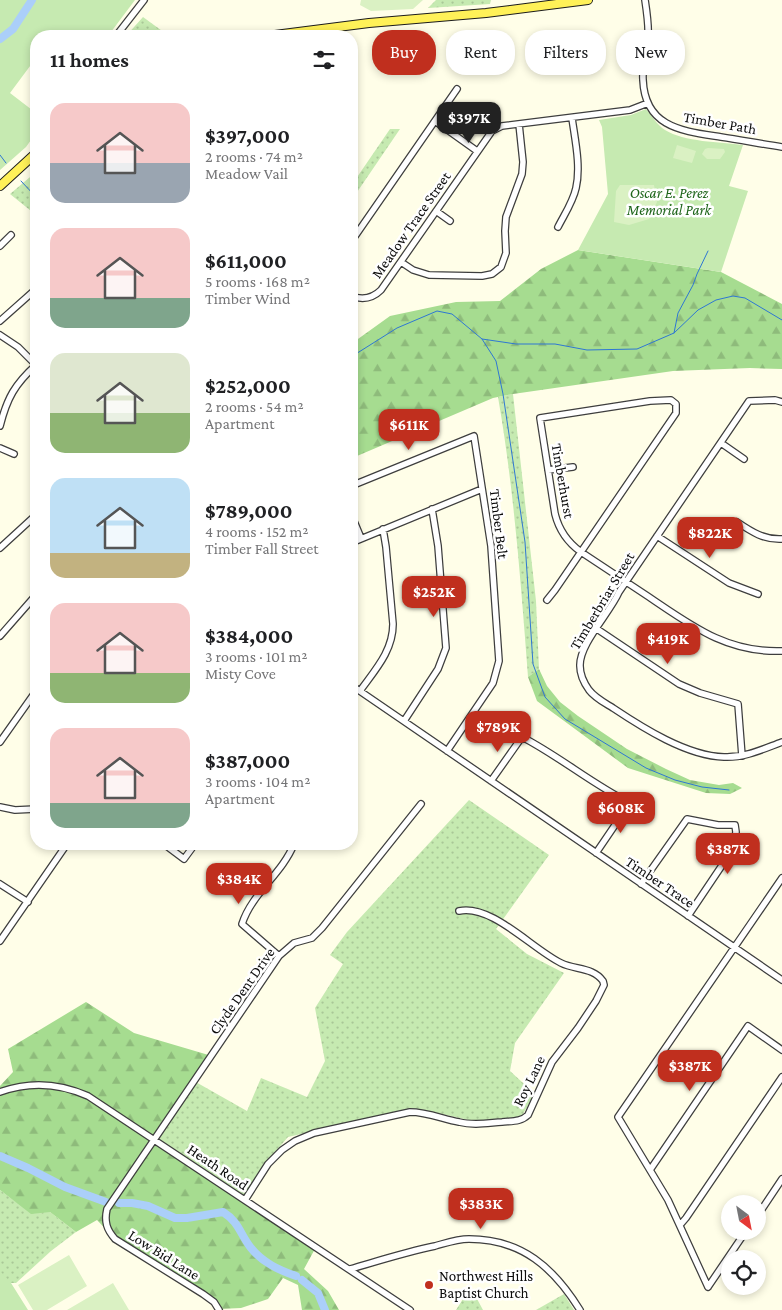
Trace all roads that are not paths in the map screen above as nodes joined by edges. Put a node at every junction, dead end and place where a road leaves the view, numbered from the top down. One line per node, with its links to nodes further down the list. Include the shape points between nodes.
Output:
1 (144, 0): 4 (street)
2 (588, 0): 5 (main road)
3 (645, 0): 7 (street, via 648,36 643,78)
4 (121, 30)
5 (329, 30)
6 (457, 89): 9 (street)
7 (648, 103): 8 (street, Meadow Trace Street, via 630,110); 11 (street, Timber Path, via 659,118 678,130)
8 (572, 118): 10 (street, Meadow Trace Street); 17 (street, via 577,180 571,202)
9 (435, 121): 12 (street); 18 (street)
10 (519, 124): 12 (street, Meadow Trace Street, via 492,131); 21 (street, via 522,174 506,217 506,253 500,267 492,274 482,276 429,275)
11 (782, 147)
12 (477, 151): 15 (street, Meadow Trace Street)
13 (30, 158): 14 (main road)
14 (0, 186)
15 (436, 211): 16 (street); 21 (street, Meadow Trace Street)
16 (450, 221)
17 (558, 227)
18 (358, 232)
19 (11, 235): 20 (street)
20 (0, 246)
21 (401, 262): 23 (street, Meadow Trace Street, via 378,293)
22 (30, 294): 24 (street)
23 (358, 297)
24 (0, 321)
25 (0, 335): 26 (street)
26 (30, 359)
27 (30, 371): 29 (street, via 10,394)
28 (782, 402): 30 (street, Timberbriar Street, via 748,401)
29 (0, 426)
30 (720, 442): 33 (street); 43 (street, Timberbriar Street)
31 (0, 448): 32 (street)
32 (14, 454)
33 (744, 459)
34 (573, 467): 35 (street)
35 (548, 470): 48 (street, Timberhurst, via 558,527); 48 (street, Timberhurst, via 540,418 650,401 671,400 676,404 676,413)
36 (358, 483): 37 (street, Timber Belt, via 474,436)
37 (482, 488): 38 (street); 61 (street, Timber Belt, via 491,546 499,661 493,683)
38 (432, 509): 41 (street); 58 (street, via 446,648 438,670)
39 (738, 522): 45 (street, via 760,536)
40 (30, 523): 47 (street)
41 (383, 530): 44 (street); 56 (street, via 392,636 386,653)
42 (358, 531): 44 (street)
43 (657, 536): 49 (street, Timberbriar Street); 50 (street, via 729,584)
44 (361, 538): 46 (street)
45 (782, 539)
46 (358, 540)
47 (0, 548)
48 (581, 552): 49 (street, Timberhurst); 51 (street)
49 (626, 582): 53 (street, Timberbriar Street); 55 (street, Timberhurst, via 708,636 734,645)
50 (758, 594)
51 (546, 600)
52 (30, 602): 54 (street)
53 (597, 629): 62 (street, via 679,684 700,694 738,704); 62 (street, Timberbriar Street, via 580,659 582,678 590,692 666,740 715,756)
54 (0, 636)
55 (782, 651)
56 (360, 691): 58 (street, Timber Trace)
57 (30, 700): 59 (street)
58 (404, 721): 61 (street, Timber Trace)
59 (0, 742)
60 (782, 742): 62 (street, Timberbriar Street)
61 (447, 750): 63 (street, Timber Trace)
62 (742, 756)
63 (491, 781): 71 (street, Timber Trace); 71 (street, via 522,736 630,803)
64 (421, 804): 80 (street, Clyde Dent Drive, via 322,928 312,938 294,944)
65 (0, 808): 66 (street)
66 (30, 809)
67 (63, 850): 75 (street)
68 (172, 850): 69 (street, via 184,859)
69 (191, 850)
70 (292, 850): 80 (street, via 259,894 242,924)
71 (596, 853): 74 (street, Timber Trace)
72 (782, 878): 79 (street)
73 (0, 884): 75 (street)
74 (641, 884): 77 (street, Timber Trace); 77 (street, via 686,819 736,825 733,849)
75 (28, 902): 78 (street)
76 (459, 911): 88 (street, Roy Lane, via 468,909 487,914 558,962 592,972 603,981 596,1001 552,1062 528,1115 523,1120 475,1124 410,1112 314,1133 276,1154)
77 (688, 916): 79 (street, Timber Trace)
78 (0, 941)
79 (735, 948): 81 (street, Timber Trace); 86 (street, via 618,1116)
80 (279, 956): 85 (street, Clyde Dent Drive)
81 (781, 979)
82 (782, 1050): 86 (street, via 748,1026)
83 (782, 1077): 90 (street)
84 (0, 1092): 85 (street, Heath Road, via 34,1084 67,1088 98,1102)
85 (154, 1140): 88 (street, Heath Road); 93 (street, Low Bid Lane, via 110,1204 106,1215 107,1227 120,1244 203,1294)
86 (650, 1170): 90 (street)
87 (782, 1179): 89 (street)
88 (245, 1200): 92 (street, Heath Road)
89 (766, 1203)
90 (680, 1225): 91 (street, via 708,1287)
91 (740, 1240)
92 (350, 1269): 94 (street, Heath Road); 95 (street, via 451,1241 469,1239 499,1243 548,1267)
93 (220, 1310)
94 (410, 1310)
95 (580, 1310)

